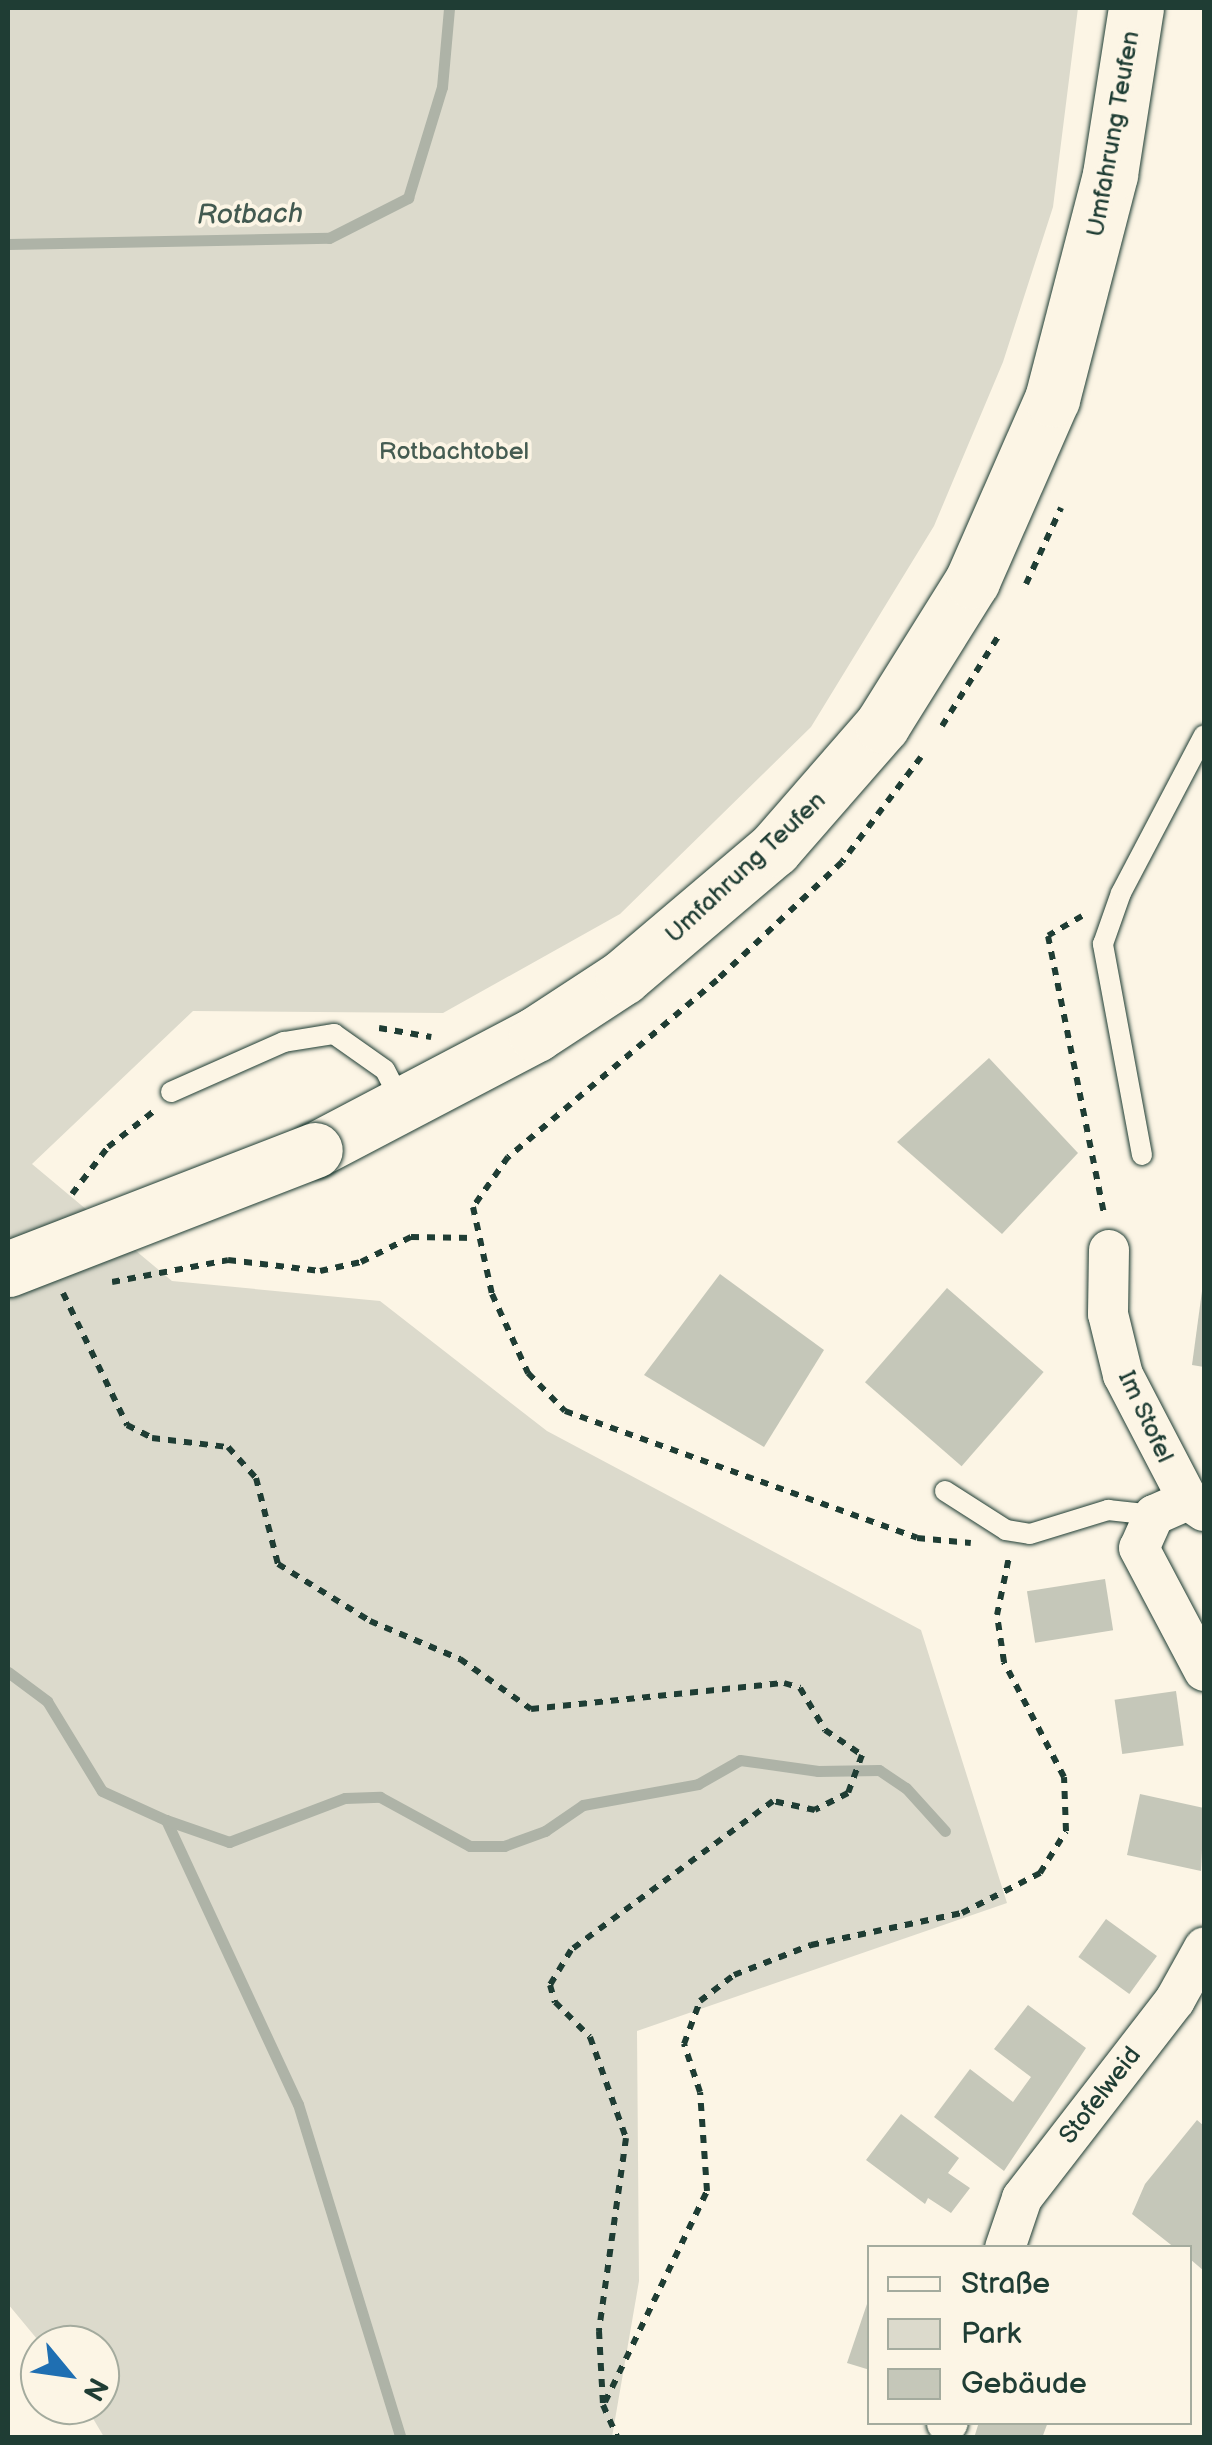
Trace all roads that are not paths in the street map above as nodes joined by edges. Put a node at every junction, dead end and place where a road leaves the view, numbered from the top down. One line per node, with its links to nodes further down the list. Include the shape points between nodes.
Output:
1 (1136, 8): 4 (main road, Umfahrung Teufen, via 1106,192 1052,399 1015,495 930,654 830,789 702,916 536,1034)
2 (1204, 736): 5 (lane, via 1121,892 1103,944)
3 (171, 1092): 4 (lane, via 284,1042 334,1034 385,1070)
4 (403, 1106): 7 (main road, Umfahrung Teufen, bridge, via 315,1150)
5 (1142, 1155)
6 (1109, 1250): 9 (street, Im Stofel, via 1108,1314 1123,1375)
7 (8, 1269)
8 (946, 1490): 9 (lane, via 1006,1530 1030,1534 1108,1510)
9 (1182, 1509): 10 (street, via 1139,1548)
10 (1204, 1671)
11 (1204, 1948): 12 (street, Stofelweid, via 1175,2000 1022,2198)
12 (1006, 2245)

